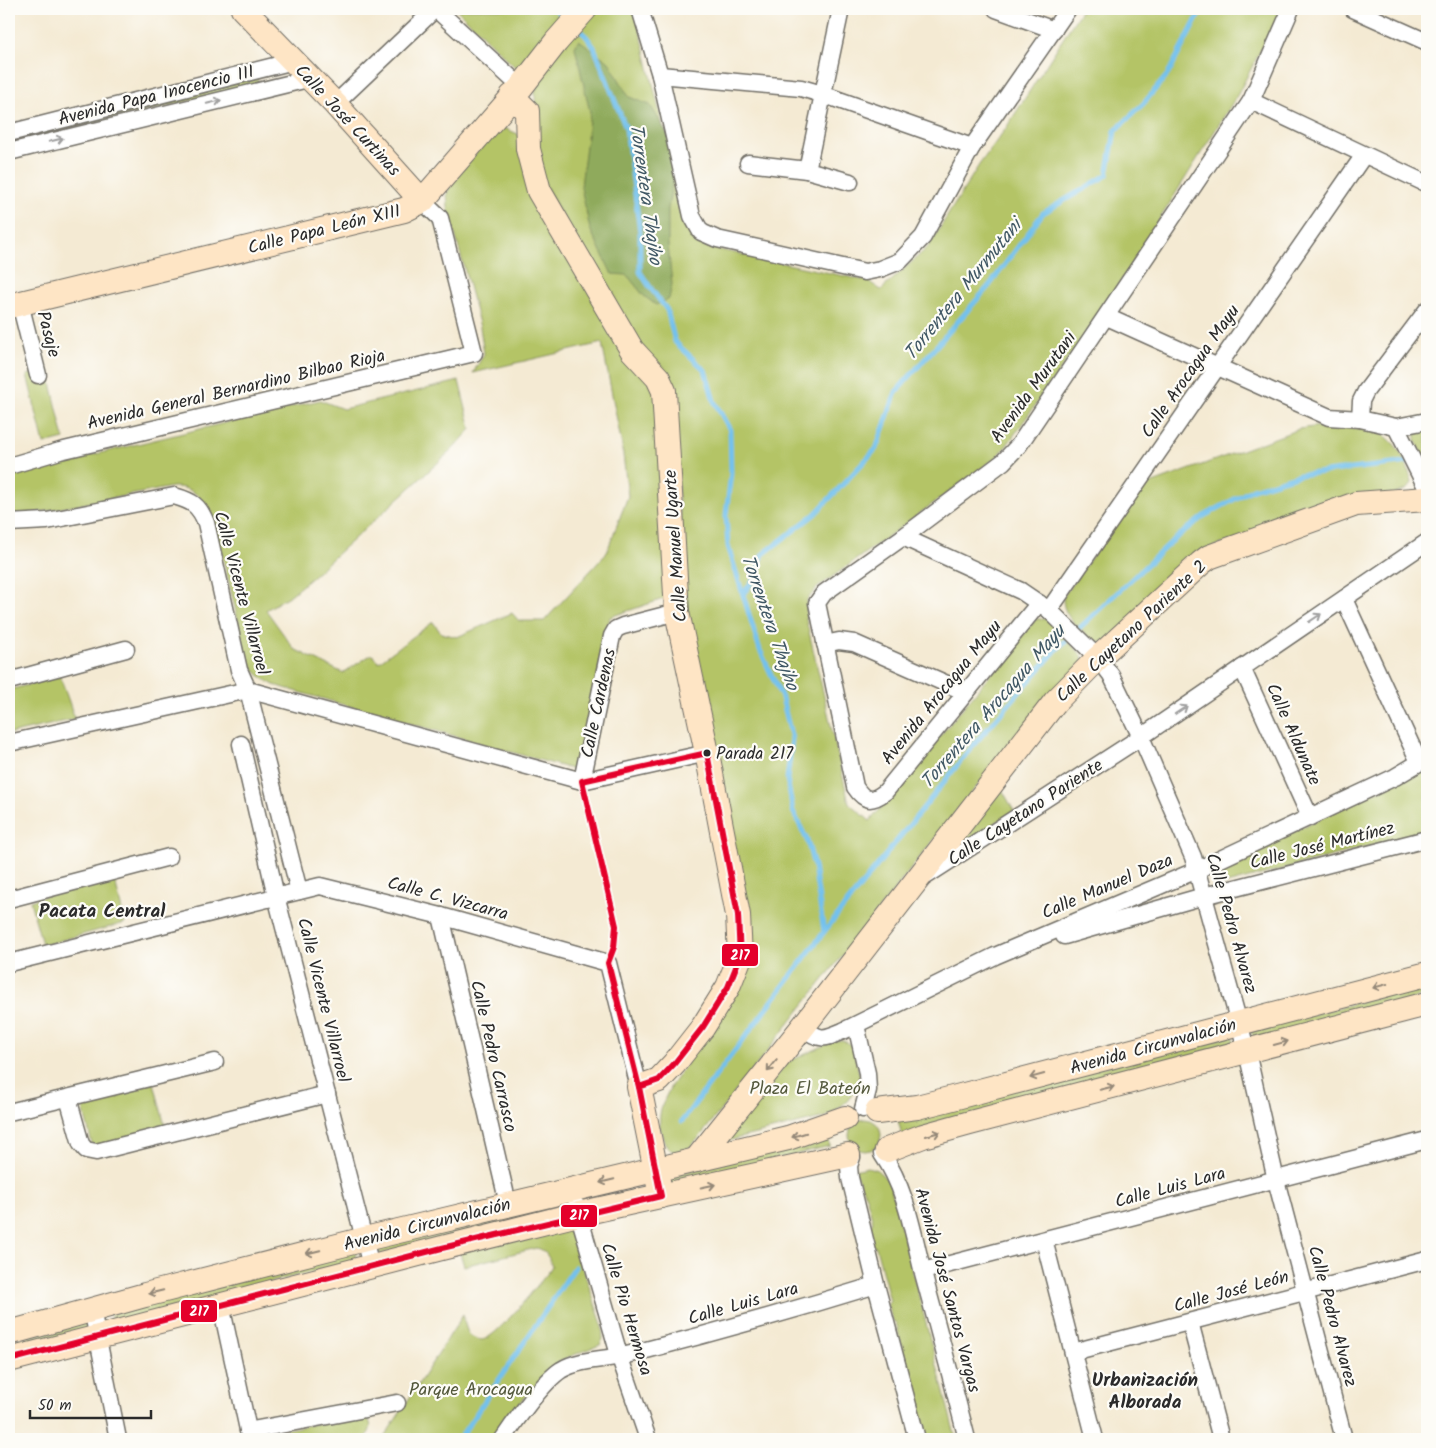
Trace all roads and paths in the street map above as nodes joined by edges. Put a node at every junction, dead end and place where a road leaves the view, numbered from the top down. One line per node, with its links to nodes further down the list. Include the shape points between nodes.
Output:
1 (243, 9): 12 (street, Calle José Curtinas)
2 (435, 9): 15 (street, Calle Manuel Ugarte); 18 (street)
3 (640, 9): 13 (street)
4 (841, 9): 16 (street)
5 (996, 9): 10 (street)
6 (1068, 9): 10 (street)
7 (1290, 9): 17 (street, Avenida Murutani)
8 (1352, 9): 11 (street)
9 (582, 13): 15 (street, Calle Papa León XIII)
10 (1054, 30): 20 (street)
11 (1427, 42)
12 (294, 61): 14 (street, Calle José Curtinas); 19 (street, Avenida Papa Inocencio III)
13 (660, 75): 16 (street, via 801,88); 20 (street, via 692,216 701,232 717,240 865,272 880,269 900,261 923,237)
14 (312, 78): 18 (street, Calle José Curtinas); 21 (street, Avenida Papa Inocencio III, one-way to 14)
15 (516, 91): 27 (street, Calle Papa León XIII); 45 (street, Calle Manuel Ugarte, via 528,111 528,149 539,191 632,350 658,378 664,391)
16 (822, 94): 20 (street); 24 (street)
17 (1251, 101): 22 (street); 30 (street, Avenida Murutani)
18 (336, 104): 27 (street, Calle José Curtinas)
19 (9, 133)
20 (972, 147)
21 (9, 152)
22 (1364, 155): 26 (street); 32 (street, Calle Arocagua Mayu)
23 (748, 163): 24 (street)
24 (806, 170): 25 (street)
25 (850, 182)
26 (1427, 184)
27 (422, 201): 28 (street, Calle Papa León XIII, via 404,210); 31 (street, Calle José Curtinas, via 440,218)
28 (14, 305): 33 (street, Pasaje)
29 (1427, 310): 34 (street, via 1366,391 1361,401)
30 (1107, 317): 32 (street); 41 (street, Avenida Murutani, via 1019,445 1003,462)
31 (474, 353): 37 (street, Avenida General Bernardino Bilbao Rioja, via 60,451)
32 (1217, 366): 34 (street, via 1329,417); 44 (street, Calle Arocagua Mayu)
33 (38, 375)
34 (1360, 419): 36 (street)
35 (1427, 421): 36 (street)
36 (1396, 427): 38 (street)
37 (9, 466)
38 (1427, 489)
39 (1427, 500): 48 (street, Calle Cayetano Pariente 2, via 1356,504 1209,557)
40 (9, 523): 51 (street, Calle Vicente Villarroel, via 47,521 174,496 187,500 201,510 206,522 239,670)
41 (903, 537): 44 (street, Calle Pedro Alvarez, via 1021,591); 46 (street, Avenida Murutani, via 824,593 817,603)
42 (1427, 542): 43 (street, Calle Cayetano Pariente)
43 (1344, 599): 49 (street, Calle Cayetano Pariente, one-way to 43); 57 (street)
44 (1044, 607): 48 (street, Calle Pedro Alvarez); 52 (street, Avenida Arocagua Mayu)
45 (677, 612): 56 (street, Calle Manuel Ugarte); 58 (street, Calle Cardenas, via 623,626 612,636)
46 (825, 644): 52 (street, via 854,643); 59 (street, Avenida Murutani, via 855,787 861,796)
47 (126, 649): 50 (street)
48 (1098, 658): 53 (street, Calle Pedro Alvarez, via 1111,675); 64 (street, Calle Cayetano Pariente 2, via 1055,702)
49 (1242, 668): 53 (street, Calle Cayetano Pariente, one-way to 49); 60 (street, Calle Aldunate)
50 (9, 681)
51 (248, 690): 54 (street); 58 (street); 65 (street, Calle Vicente Villarroel)
52 (965, 692): 59 (street, Avenida Arocagua Mayu, via 885,792)
53 (1140, 737): 63 (street, Calle Pedro Alvarez); 64 (street, Calle Cayetano Pariente)
54 (9, 742)
55 (240, 744): 66 (street, Calle Vicente Villarroel)
56 (708, 753): 58 (street); 79 (street, Calle Manuel Ugarte, via 738,915 740,957 728,987 703,1027 659,1080)
57 (1423, 760): 60 (street, Calle Manuel Daza, via 1395,777)
58 (582, 781)
59 (869, 800)
60 (1310, 817): 63 (street, Calle Manuel Daza)
61 (1427, 839): 67 (street, Calle José Martínez)
62 (168, 857): 68 (street)
63 (1197, 870): 67 (street, Calle Pedro Alvarez); 70 (street, Calle Manuel Daza)
64 (913, 884): 76 (street, Calle Cayetano Pariente)
65 (299, 891): 66 (street, Calle C. Vizcarra); 69 (street, Calle C. Vizcarra, via 320,886)
66 (276, 896): 71 (street, Calle C. Vizcarra); 80 (street, Calle Vicente Villarroel)
67 (1204, 896): 70 (street, Calle José Martínez); 74 (street, Calle Pedro Alvarez)
68 (9, 899)
69 (441, 916): 79 (street, Calle C. Vizcarra, via 608,963); 92 (street, Calle Pedro Carrasco)
70 (995, 956): 75 (street, Calle Manuel Daza)
71 (9, 963)
72 (1427, 974): 74 (street, Avenida Circunvalación, one-way to 74)
73 (1427, 1004): 77 (street, Avenida Circunvalación, one-way to 73)
74 (1239, 1023): 77 (street, Calle Pedro Alvarez); 83 (street, Avenida Circunvalación, one-way to 83, via 927,1104)
75 (856, 1026): 76 (street, Calle Manuel Daza, via 818,1038); 83 (street, via 867,1073 868,1090)
76 (802, 1028): 87 (street, Calle Cayetano Pariente, one-way to 87)
77 (1247, 1052): 85 (street, Avenida Circunvalación, one-way to 77, via 923,1136 970,1123); 89 (street, Calle Pedro Alvarez)
78 (215, 1062): 81 (street)
79 (639, 1087): 88 (street)
80 (327, 1094): 81 (street, via 96,1152 86,1150 81,1144); 94 (street, Calle Vicente Villarroel)
81 (68, 1098): 82 (street)
82 (9, 1112)
83 (862, 1113): 85 (street, via 888,1122 891,1140); 86 (street, via 841,1126 842,1148); 87 (street, Avenida Circunvalación, one-way to 87, via 788,1138)
84 (1427, 1140): 89 (street, Calle Luis Lara)
85 (885, 1152): 86 (street, via 868,1161); 98 (street, Avenida José Santos Vargas, via 911,1224)
86 (850, 1156): 91 (street, Avenida Circunvalación, one-way to 86); 99 (street, via 850,1178)
87 (696, 1160): 88 (street, Avenida Circunvalación)
88 (655, 1170): 90 (street, Avenida Circunvalación, one-way to 90); 91 (street)
89 (1276, 1180): 95 (street, Calle Luis Lara); 100 (street, Calle Pedro Alvarez)
90 (571, 1189): 92 (street, Avenida Circunvalación); 93 (street, Calle Pio Hermosa)
91 (660, 1196): 93 (street, Avenida Circunvalación)
92 (508, 1204): 94 (street, Avenida Circunvalación)
93 (578, 1214): 97 (street, Avenida Circunvalación); 107 (street, Calle Pio Hermosa)
94 (365, 1239): 97 (street, Calle Vicente Villarroel); 102 (street, Avenida Circunvalación, one-way to 102)
95 (1044, 1240): 98 (street, Calle Luis Lara); 106 (street)
96 (1426, 1264): 100 (street, Calle José León)
97 (371, 1266): 101 (street, Avenida Circunvalación)
98 (923, 1271): 115 (street, Avenida José Santos Vargas)
99 (876, 1285): 107 (street, Calle Luis Lara); 114 (street)
100 (1306, 1292): 103 (street, Calle José León); 118 (street, Calle Pedro Alvarez)
101 (222, 1305): 105 (street, Avenida Circunvalación); 110 (street)
102 (92, 1310): 104 (street, Avenida Circunvalación); 105 (street)
103 (1190, 1322): 106 (street, Calle José León); 117 (street)
104 (9, 1333)
105 (98, 1337): 108 (street, Avenida Circunvalación); 112 (street)
106 (1073, 1352): 116 (street)
107 (620, 1358): 111 (street, Calle Luis Lara, via 576,1364 561,1370 549,1380); 113 (street, Calle Pio Hermosa)
108 (9, 1360)
109 (397, 1403): 110 (street)
110 (249, 1435)
111 (504, 1438)
112 (118, 1439)
113 (648, 1439)
114 (917, 1439)
115 (967, 1439)
116 (1095, 1439)
117 (1221, 1439)
118 (1344, 1439)

